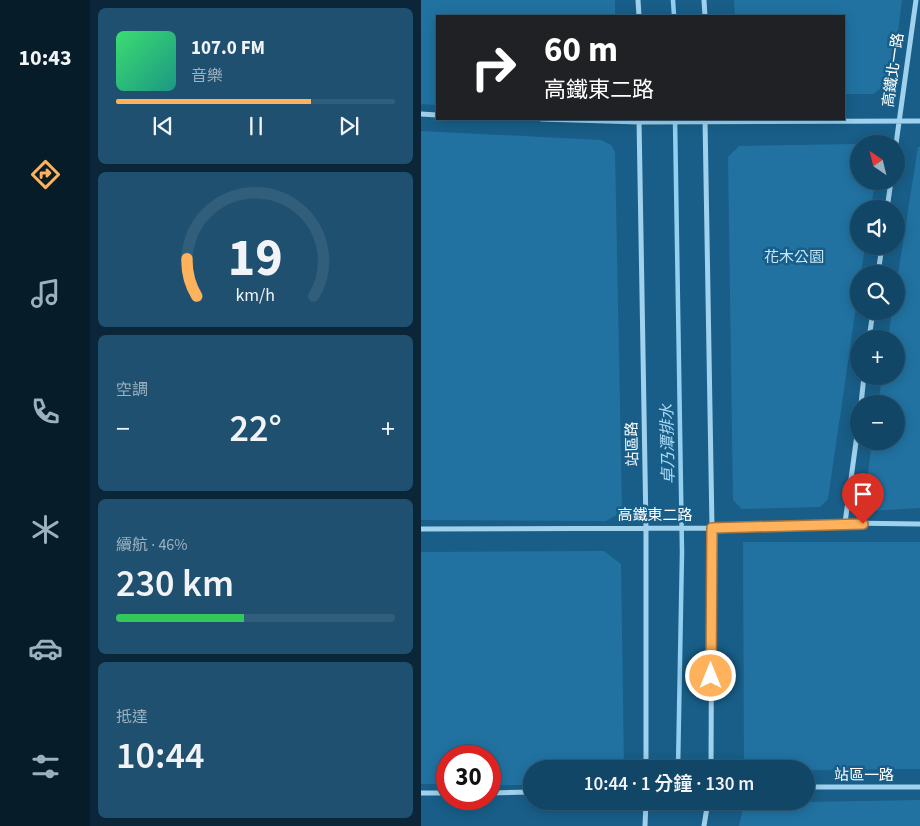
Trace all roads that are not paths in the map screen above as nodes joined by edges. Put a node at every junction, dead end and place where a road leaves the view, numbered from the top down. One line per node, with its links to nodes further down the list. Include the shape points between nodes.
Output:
1 (639, 0): 4 (street)
2 (704, 0): 5 (street)
3 (916, 0): 11 (street, 高鐵北一路)
4 (639, 15)
5 (705, 15)
6 (421, 114): 7 (street)
7 (436, 115)
8 (590, 120): 10 (street)
9 (705, 120): 10 (street); 11 (street); 18 (street)
10 (639, 121): 17 (street, 站區路)
11 (899, 121): 12 (street); 13 (street, 高鐵北一路)
12 (920, 122)
13 (897, 135)
14 (855, 450): 15 (street)
15 (845, 523): 16 (street, 高鐵東二路); 18 (street, 高鐵東二路)
16 (920, 524)
17 (646, 528): 18 (street, 高鐵東二路); 19 (street, 高鐵東二路); 20 (street, 站區路)
18 (712, 528): 21 (street)
19 (421, 529)
20 (646, 760)
21 (711, 760)
22 (815, 787): 23 (street, 站區一路)
23 (920, 787)
24 (501, 792): 25 (street)
25 (523, 792)
26 (421, 793): 27 (street)
27 (436, 793)
28 (646, 810): 30 (street)
29 (707, 810): 31 (street)
30 (645, 826)
31 (704, 826)

